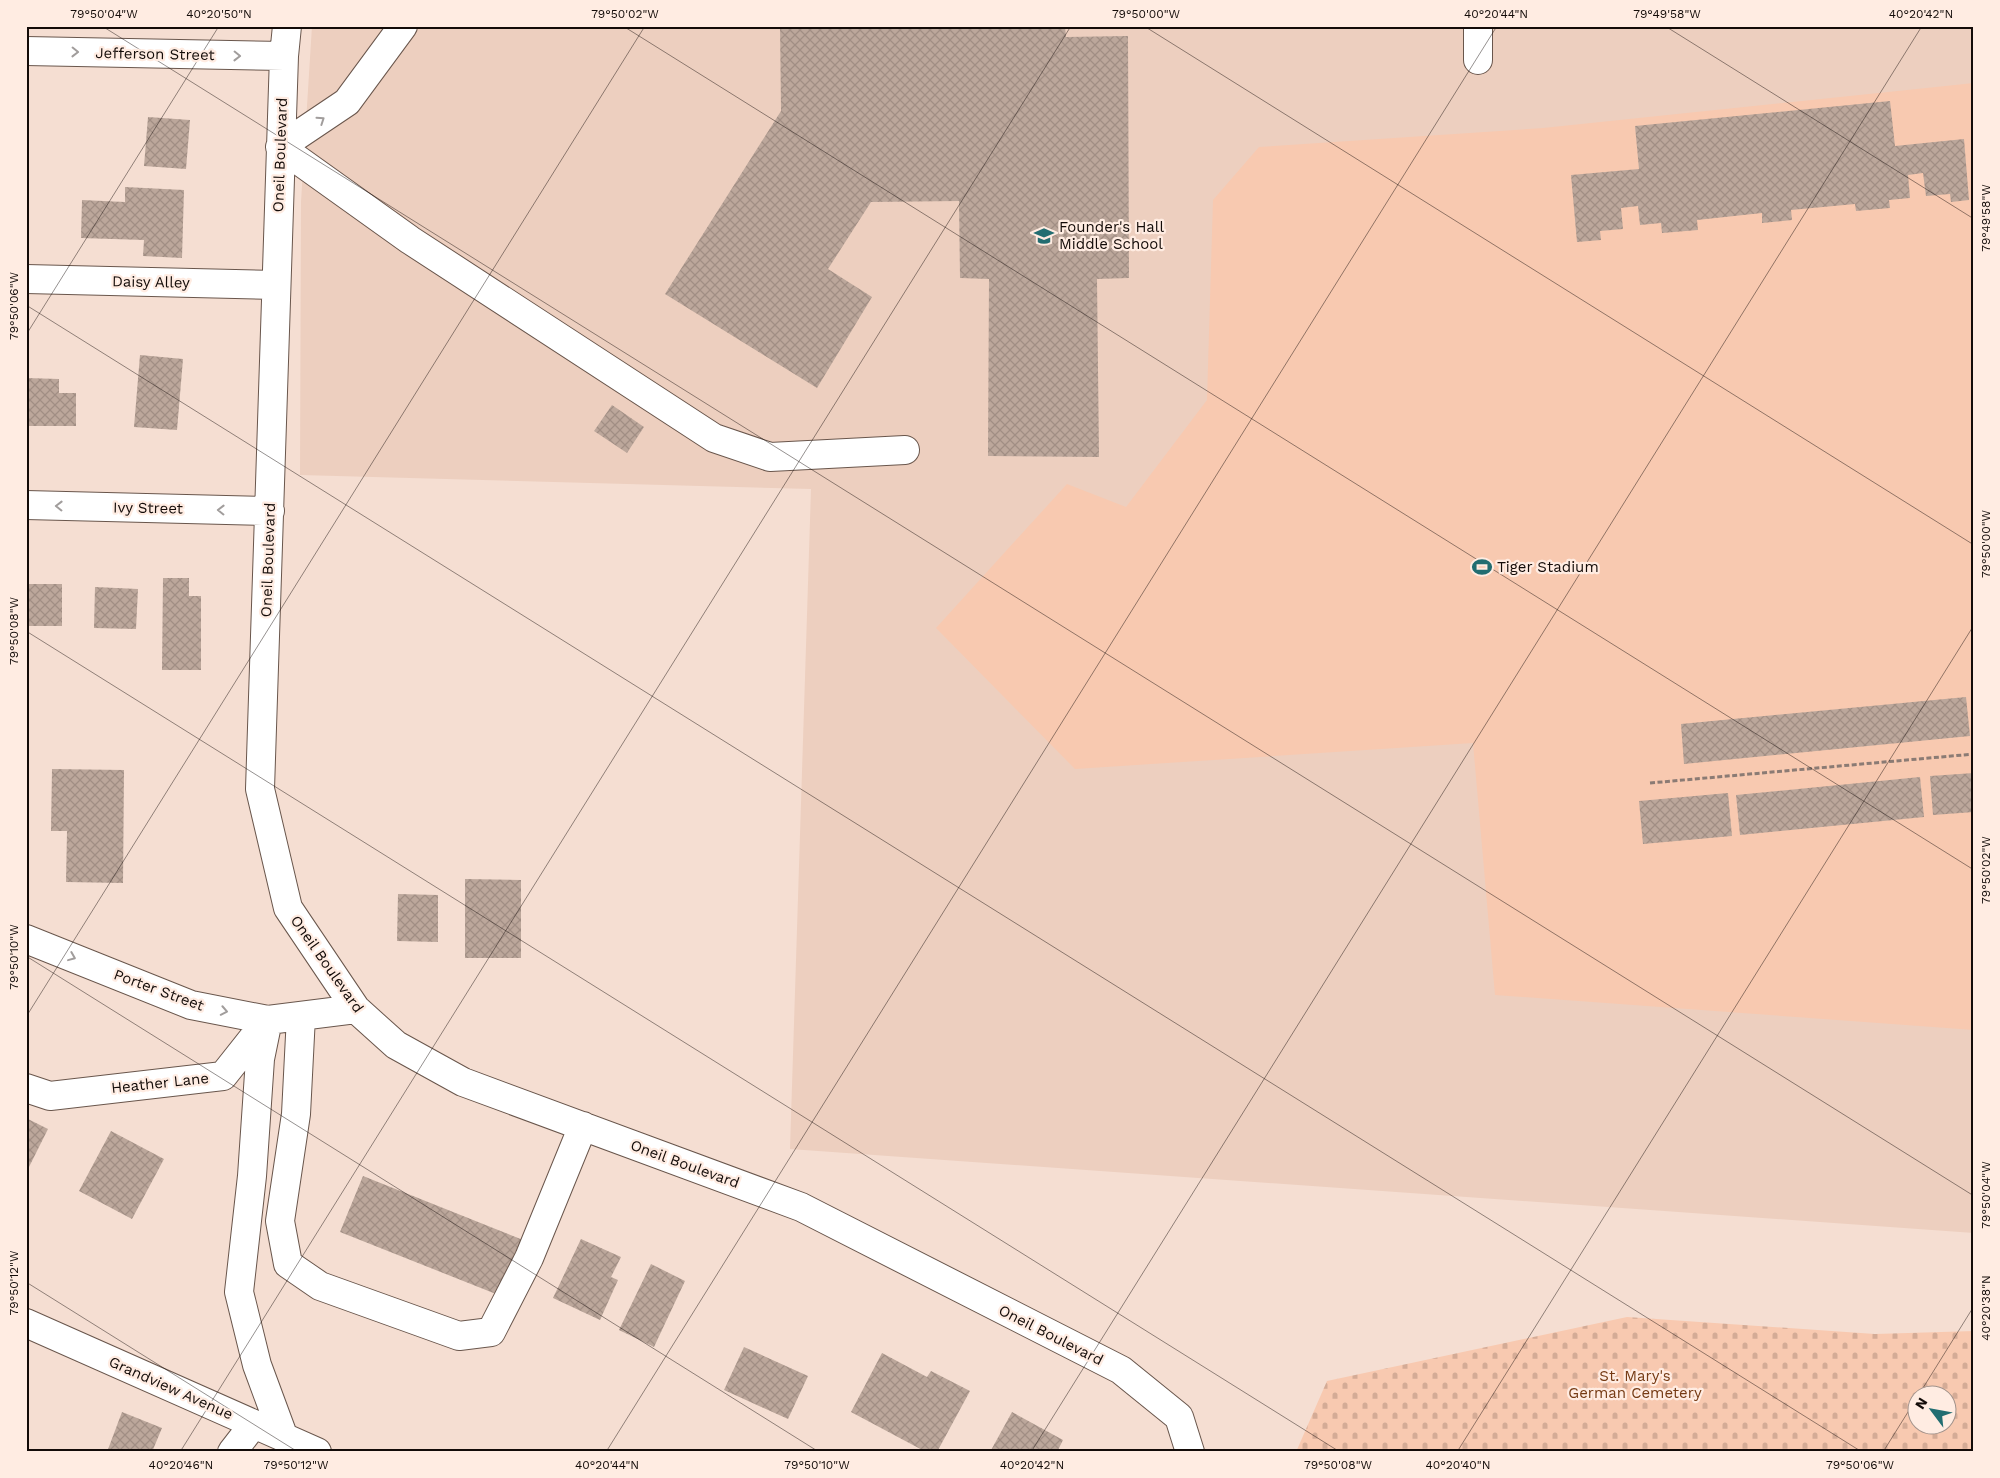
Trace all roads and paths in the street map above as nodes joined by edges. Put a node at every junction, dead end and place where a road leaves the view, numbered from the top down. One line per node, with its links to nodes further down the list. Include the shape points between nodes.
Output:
1 (287, 26): 5 (street, Oneil Boulevard)
2 (403, 26): 7 (street, one-way to 2, via 347,102)
3 (1478, 26): 6 (street)
4 (26, 52): 5 (street, Jefferson Street, one-way to 5)
5 (284, 56): 7 (street, Oneil Boulevard)
6 (1478, 60)
7 (280, 147): 9 (street, Oneil Boulevard); 10 (street, via 410,240 714,438 770,457)
8 (26, 279): 9 (street, Daisy Alley)
9 (276, 285): 12 (street, Oneil Boulevard)
10 (905, 450)
11 (26, 505): 12 (street, Ivy Street, one-way to 11)
12 (270, 511): 16 (street, Oneil Boulevard, via 260,789 288,908)
13 (1974, 754): 14 (path)
14 (1650, 783)
15 (26, 939): 18 (street, Porter Street, one-way to 18, via 191,1005)
16 (356, 1009): 17 (street, Porter Street); 20 (street, Oneil Boulevard, via 396,1044 463,1082)
17 (301, 1016): 18 (street, Porter Street); 20 (street, via 296,1114 280,1221 288,1264 320,1286 459,1336 491,1332 529,1258)
18 (268, 1020): 19 (street, Heather Lane, via 223,1076 50,1096); 23 (street, via 260,1058 252,1176 239,1292 256,1365)
19 (26, 1088)
20 (583, 1126): 26 (street, Oneil Boulevard, via 802,1207 1121,1370 1179,1417)
21 (26, 1323): 22 (street, Grandview Avenue)
22 (253, 1424): 23 (street, Grandview Avenue); 24 (street)
23 (284, 1438): 25 (street, Grandview Avenue)
24 (232, 1452)
25 (317, 1452)
26 (1190, 1452)

